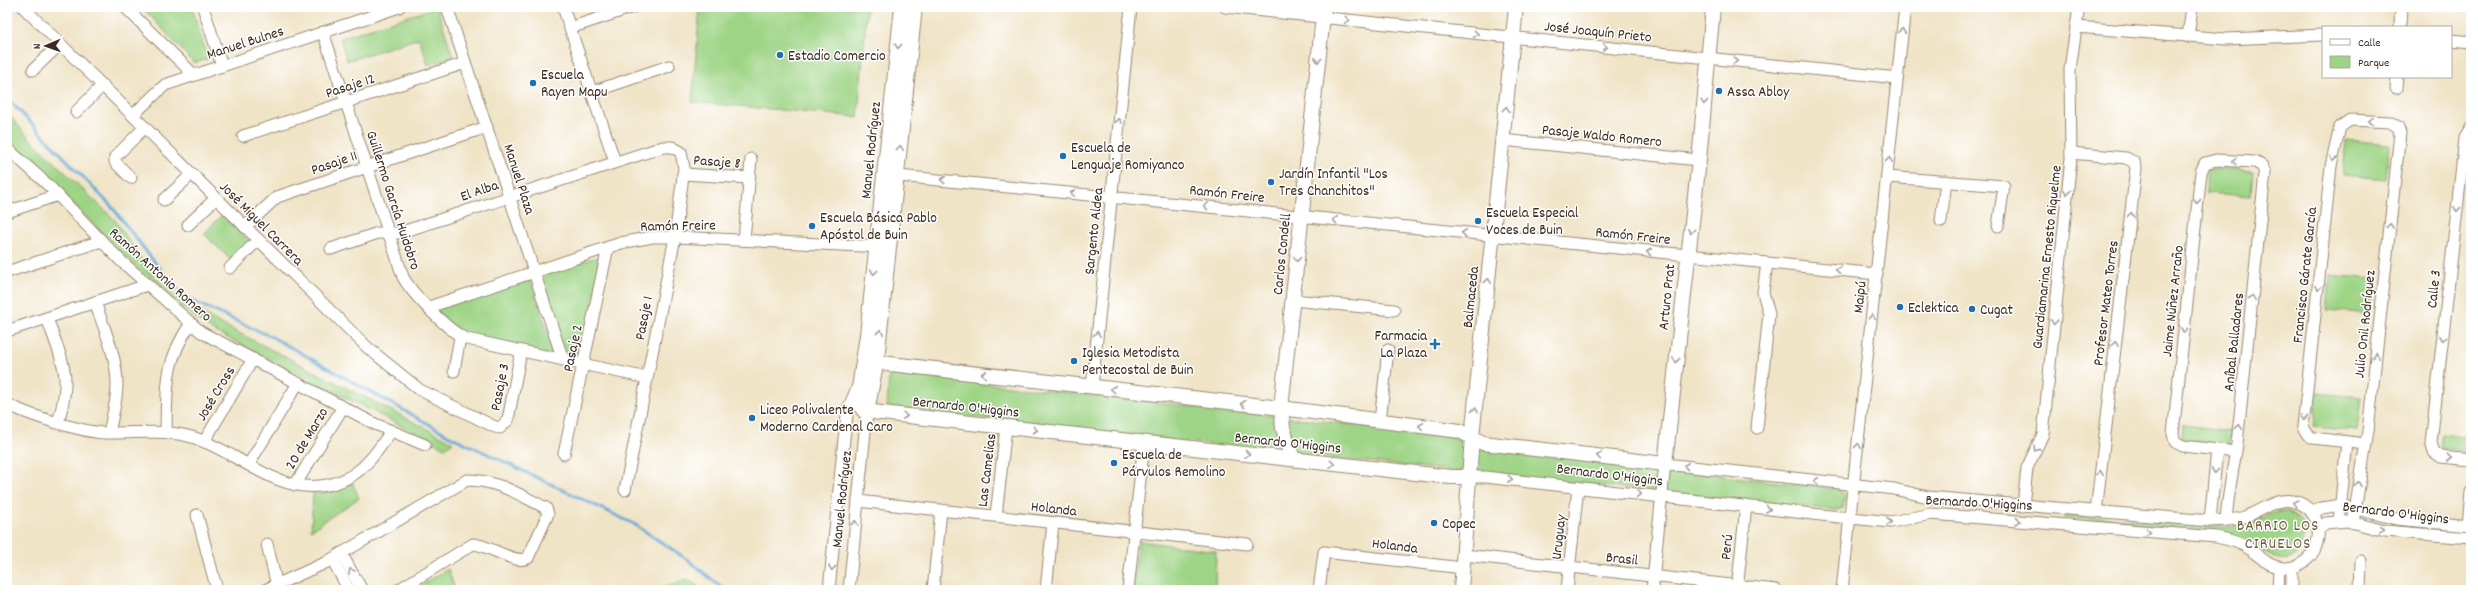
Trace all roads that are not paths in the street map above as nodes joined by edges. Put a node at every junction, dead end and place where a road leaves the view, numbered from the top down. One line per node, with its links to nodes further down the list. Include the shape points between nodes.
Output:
1 (23, 7): 29 (street, José Miguel Carrera)
2 (125, 7): 35 (street)
3 (203, 7): 32 (street)
4 (399, 7): 18 (street, Manuel Bulnes)
5 (447, 7): 31 (street, Manuel Plaza)
6 (563, 7): 22 (street)
7 (633, 7): 22 (street)
8 (902, 7): 58 (main road, Manuel Rodríguez, one-way to 58)
9 (915, 7): 58 (main road, Manuel Rodríguez, one-way to 9)
10 (1131, 7): 65 (street, Sargento Aldea, one-way to 10)
11 (1224, 7): 19 (street, José Joaquín Prieto)
12 (1516, 7): 26 (main road, Balmaceda)
13 (1713, 7): 30 (main road, Arturo Prat)
14 (1905, 7): 36 (street, Maipú, one-way to 14)
15 (2079, 7): 21 (street, Guardiamarina Ernesto Riquelme)
16 (2192, 7): 25 (street)
17 (2401, 7): 20 (street)
18 (371, 11): 23 (street, Manuel Bulnes)
19 (1323, 12): 26 (street, José Joaquín Prieto, one-way to 26); 69 (main road, Carlos Condell, one-way to 69)
20 (2400, 26)
21 (2076, 27): 25 (street); 50 (street, Guardiamarina Ernesto Riquelme, via 2070,68)
22 (570, 28): 38 (street)
23 (323, 32): 32 (street, Manuel Bulnes); 39 (street, Guillermo García Huidobro)
24 (2322, 35): 25 (street, via 2233,39)
25 (2188, 37)
26 (1513, 38): 30 (street, José Joaquín Prieto, one-way to 30); 47 (main road, Balmaceda, one-way to 26)
27 (2452, 40): 28 (street)
28 (2471, 42)
29 (60, 44): 34 (street); 37 (street, José Miguel Carrera)
30 (1708, 58): 36 (street, José Joaquín Prieto, one-way to 36); 51 (main road, Arturo Prat, one-way to 51)
31 (465, 63): 39 (street, Pasaje 12); 44 (street, Manuel Plaza)
32 (222, 66): 35 (street, Manuel Bulnes)
33 (669, 66): 38 (street)
34 (33, 70)
35 (194, 75): 41 (street, Manuel Bulnes, via 161,87)
36 (1897, 78): 59 (street, Maipú, one-way to 36)
37 (102, 85): 40 (street); 41 (street, José Miguel Carrera)
38 (592, 92): 53 (street)
39 (346, 102): 46 (street, Pasaje 12); 55 (street, Guillermo García Huidobro)
40 (76, 112)
41 (133, 115): 43 (street, José Miguel Carrera)
42 (2344, 122): 123 (street, Francisco Gárate García, one-way to 123, via 2339,130 2329,183 2303,424 2306,433 2314,438); 125 (street, Julio Onil Rodríguez, one-way to 42, via 2400,133 2398,127 2390,122)
43 (145, 127): 56 (street, José Miguel Carrera); 60 (street, via 115,157 115,162)
44 (487, 127): 55 (street, Pasaje 11); 64 (street, Manuel Plaza)
45 (2470, 129): 131 (street, Calle 3, one-way to 131, via 2465,138 2431,447 2441,457)
46 (244, 136)
47 (1503, 137): 51 (street, Pasaje Waldo Romero); 75 (main road, Balmaceda)
48 (9, 152): 63 (street, Ramón Antonio Romero)
49 (681, 152): 53 (street, El Alba, via 672,147 663,147); 57 (street, Pasaje 1)
50 (2071, 153): 144 (street, Guardiamarina Ernesto Riquelme, one-way to 144, via 2043,434 2027,468); 148 (street, Profesor Mateo Torres, one-way to 50, via 2136,168 2134,162 2126,158)
51 (1699, 157): 83 (main road, Arturo Prat, one-way to 83)
52 (751, 159): 61 (street)
53 (615, 162): 64 (street, El Alba)
54 (2205, 163): 127 (street, Jaime Núñez Arraño, one-way to 127, via 2201,169 2173,434 2175,442 2183,446); 128 (street, Aníbal Balladares, one-way to 54, via 2265,177 2262,166 2252,162 2216,160)
55 (367, 167): 73 (street, Pasaje 11, via 277,197); 74 (street, Guillermo García Huidobro)
56 (192, 174): 66 (street, José Miguel Carrera); 67 (street)
57 (683, 174): 61 (street, Pasaje 8); 76 (street, Pasaje 1)
58 (890, 175): 65 (street, Ramón Freire, one-way to 58); 81 (main road, Manuel Rodríguez)
59 (1887, 177): 62 (street); 88 (street, Maipú)
60 (131, 178)
61 (749, 178): 78 (street)
62 (1946, 181): 70 (street); 72 (street, via 2004,186)
63 (58, 195): 68 (street); 79 (street, Ramón Antonio Romero)
64 (510, 196): 74 (street, El Alba, via 399,233); 86 (street, Manuel Plaza)
65 (1112, 196): 69 (street, Ramón Freire, one-way to 65); 108 (street, Sargento Aldea, one-way to 65)
66 (216, 198): 71 (street); 73 (street, José Miguel Carrera)
67 (164, 200)
68 (7, 212)
69 (1302, 216): 75 (street, Ramón Freire, one-way to 69); 90 (main road, Carlos Condell, one-way to 90)
70 (1941, 221)
71 (188, 225)
72 (1998, 226)
73 (245, 227): 77 (street, José Miguel Carrera)
74 (389, 233): 82 (street, El Alba, via 378,233); 92 (street, Guillermo García Huidobro, via 407,284)
75 (1493, 236): 83 (street, Ramón Freire, one-way to 75); 121 (main road, Balmaceda, one-way to 75)
76 (675, 237): 78 (street, Ramón Freire); 80 (street, Ramón Freire, via 642,238); 105 (street, Pasaje 1)
77 (258, 240): 85 (street); 115 (street, José Miguel Carrera, via 350,332 407,381 488,424 497,428)
78 (744, 240): 81 (street, Ramón Freire)
79 (102, 241): 87 (street); 89 (street, Ramón Antonio Romero)
80 (608, 247): 86 (street, Ramón Freire); 103 (street, Pasaje 2)
81 (883, 247): 102 (main road, Manuel Rodríguez)
82 (331, 249)
83 (1688, 256): 84 (street, Ramón Freire); 133 (main road, Arturo Prat, one-way to 133)
84 (1767, 264): 88 (street, Ramón Freire, one-way to 84); 117 (street, via 1763,292 1769,314)
85 (230, 268)
86 (535, 271): 92 (street, Ramón Freire); 101 (street, Manuel Plaza)
87 (7, 272)
88 (1877, 274): 136 (street, Maipú, one-way to 88)
89 (147, 285): 91 (street); 95 (street, Ramón Antonio Romero)
90 (1293, 300): 93 (street); 111 (main road, Carlos Condell)
91 (95, 302): 94 (street); 120 (street, via 113,353 117,377)
92 (429, 307): 97 (street, Guillermo García Huidobro)
93 (1394, 310)
94 (47, 318): 96 (street); 114 (street, via 67,382 66,398)
95 (190, 323): 100 (street, Ramón Antonio Romero); 119 (street, via 178,342 169,368)
96 (7, 331)
97 (460, 337): 99 (street); 104 (street)
98 (1388, 350): 113 (street)
99 (521, 351): 101 (street); 115 (street, Pasaje 3, via 508,420)
100 (253, 360): 107 (street, Ramón Antonio Romero); 122 (street, José Cross)
101 (563, 360): 103 (street)
102 (870, 362): 106 (main road, Manuel Rodríguez); 108 (main road, Bernardo O'Higgins, one-way to 102); 112 (main road, Manuel Rodríguez)
103 (583, 365): 105 (street); 129 (street, Pasaje 2)
104 (454, 371)
105 (647, 378): 138 (street, Pasaje 1)
106 (860, 378): 112 (main road, Manuel Rodríguez, via 859,404); 181 (street, one-way to 181, via 848,409 845,429)
107 (298, 383): 110 (street, Ramón Antonio Romero); 132 (street)
108 (1092, 387): 111 (main road, Bernardo O'Higgins, one-way to 108)
109 (7, 404): 114 (street)
110 (343, 407): 118 (street, Ramón Antonio Romero); 135 (street, 20 de Marzo)
111 (1281, 408): 113 (main road, Bernardo O'Higgins); 130 (main road, Carlos Condell, via 1283,428)
112 (867, 412): 116 (main road, Bernardo O'Higgins, one-way to 116); 141 (street, Manuel Rodríguez)
113 (1380, 421): 121 (main road, Bernardo O'Higgins, one-way to 113, via 1460,431)
114 (58, 422): 120 (street, via 85,430)
115 (503, 427)
116 (1006, 427): 124 (main road, Bernardo O'Higgins, one-way to 124); 152 (street, Las Camelias)
117 (1757, 428)
118 (390, 431): 126 (street, Ramón Antonio Romero); 135 (street, via 367,464 349,478 320,486)
119 (166, 432): 120 (street); 122 (street)
120 (109, 433)
121 (1472, 437): 133 (main road, Bernardo O'Higgins, one-way to 121, via 1483,443); 134 (main road, Balmaceda)
122 (204, 442): 132 (street)
123 (2347, 442): 125 (street); 142 (street)
124 (1144, 443): 130 (main road, Bernardo O'Higgins, one-way to 130); 163 (street)
125 (2366, 444): 145 (street, Julio Onil Rodríguez, one-way to 125)
126 (425, 446)
127 (2217, 450): 128 (street); 155 (street, one-way to 155)
128 (2236, 452): 154 (street, Aníbal Balladares, via 2230,478)
129 (564, 454)
130 (1294, 459): 134 (main road, Bernardo O'Higgins, one-way to 134, via 1451,477)
131 (2469, 462)
132 (249, 464): 135 (street, via 274,478)
133 (1665, 464): 136 (street, Bernardo O'Higgins, one-way to 133); 140 (street, Arturo Prat)
134 (1471, 477): 137 (street, Bernardo O'Higgins, one-way to 137); 169 (main road, Balmaceda)
135 (295, 485)
136 (1854, 485): 144 (street, Bernardo O'Higgins, via 1899,490 1928,497); 153 (street, Maipú)
137 (1578, 487): 140 (street, Bernardo O'Higgins, one-way to 140); 170 (street, Uruguay)
138 (624, 490)
139 (2471, 492): 160 (street)
140 (1662, 497): 143 (street, Bernardo O'Higgins); 173 (street, Arturo Prat)
141 (858, 501): 147 (street, Holanda); 182 (street, Manuel Rodríguez, one-way to 141)
142 (2340, 505): 145 (street, Bernardo O'Higgins); 150 (street, Bernardo O'Higgins, via 2326,506); 156 (street)
143 (1746, 506): 153 (street, Bernardo O'Higgins, one-way to 153); 175 (street, Perú)
144 (2023, 506): 146 (street, Bernardo O'Higgins)
145 (2355, 508): 158 (street, Julio Onil Rodríguez); 160 (street, Bernardo O'Higgins, via 2372,515 2396,519)
146 (2056, 509): 148 (street, Bernardo O'Higgins); 159 (street)
147 (941, 510): 152 (street, Holanda); 183 (street)
148 (2096, 512): 149 (street, Bernardo O'Higgins)
149 (2118, 513): 155 (street, Bernardo O'Higgins); 161 (street)
150 (2312, 513): 154 (street, Bernardo O'Higgins, one-way to 154, via 2298,503 2285,501 2244,517); 162 (street, Bernardo O'Higgins)
151 (197, 515): 176 (street)
152 (996, 516): 157 (street, Holanda)
153 (1850, 518): 159 (street, Bernardo O'Higgins, one-way to 159, via 1891,522 1931,514); 191 (street, Maipú)
154 (2226, 520): 155 (street, Bernardo O'Higgins)
155 (2210, 521)
156 (2339, 521): 158 (street, Bernardo O'Higgins); 162 (street, Bernardo O'Higgins, via 2326,523)
157 (1053, 523): 163 (street, Holanda); 184 (street)
158 (2353, 523): 164 (street, Bernardo O'Higgins, one-way to 164, via 2385,531)
159 (2054, 524): 161 (street, Bernardo O'Higgins)
160 (2470, 526)
161 (2117, 529): 171 (street, Bernardo O'Higgins, one-way to 171, via 2226,539 2244,546)
162 (2318, 529): 172 (street, Bernardo O'Higgins, via 2315,550 2306,561)
163 (1135, 532): 166 (street, Holanda); 185 (street)
164 (2471, 538)
165 (266, 544): 174 (street)
166 (1247, 544)
167 (336, 556): 174 (street); 178 (street); 179 (street, one-way to 167); 180 (street, via 467,480 497,484 546,508 548,514 528,558 517,560 484,544 474,544)
168 (2361, 561): 194 (street)
169 (1463, 562): 170 (street, Brasil); 186 (street, Holanda, via 1324,552); 187 (main road, Balmaceda)
170 (1570, 567): 173 (street, Brasil); 188 (street, Uruguay)
171 (2279, 567): 172 (street, Bernardo O'Higgins); 192 (street)
172 (2292, 567): 193 (street)
173 (1654, 576): 175 (street, Brasil); 189 (street, Arturo Prat)
174 (277, 586): 177 (street)
175 (1737, 588): 190 (street, Brasil)
176 (217, 590)
177 (265, 590)
178 (349, 590)
179 (362, 590)
180 (398, 590)
181 (829, 590)
182 (849, 590)
183 (933, 590)
184 (1046, 590)
185 (1128, 590)
186 (1319, 590)
187 (1461, 590)
188 (1567, 590)
189 (1652, 590)
190 (1776, 590)
191 (1842, 590)
192 (2278, 590)
193 (2292, 590)
194 (2360, 590)

